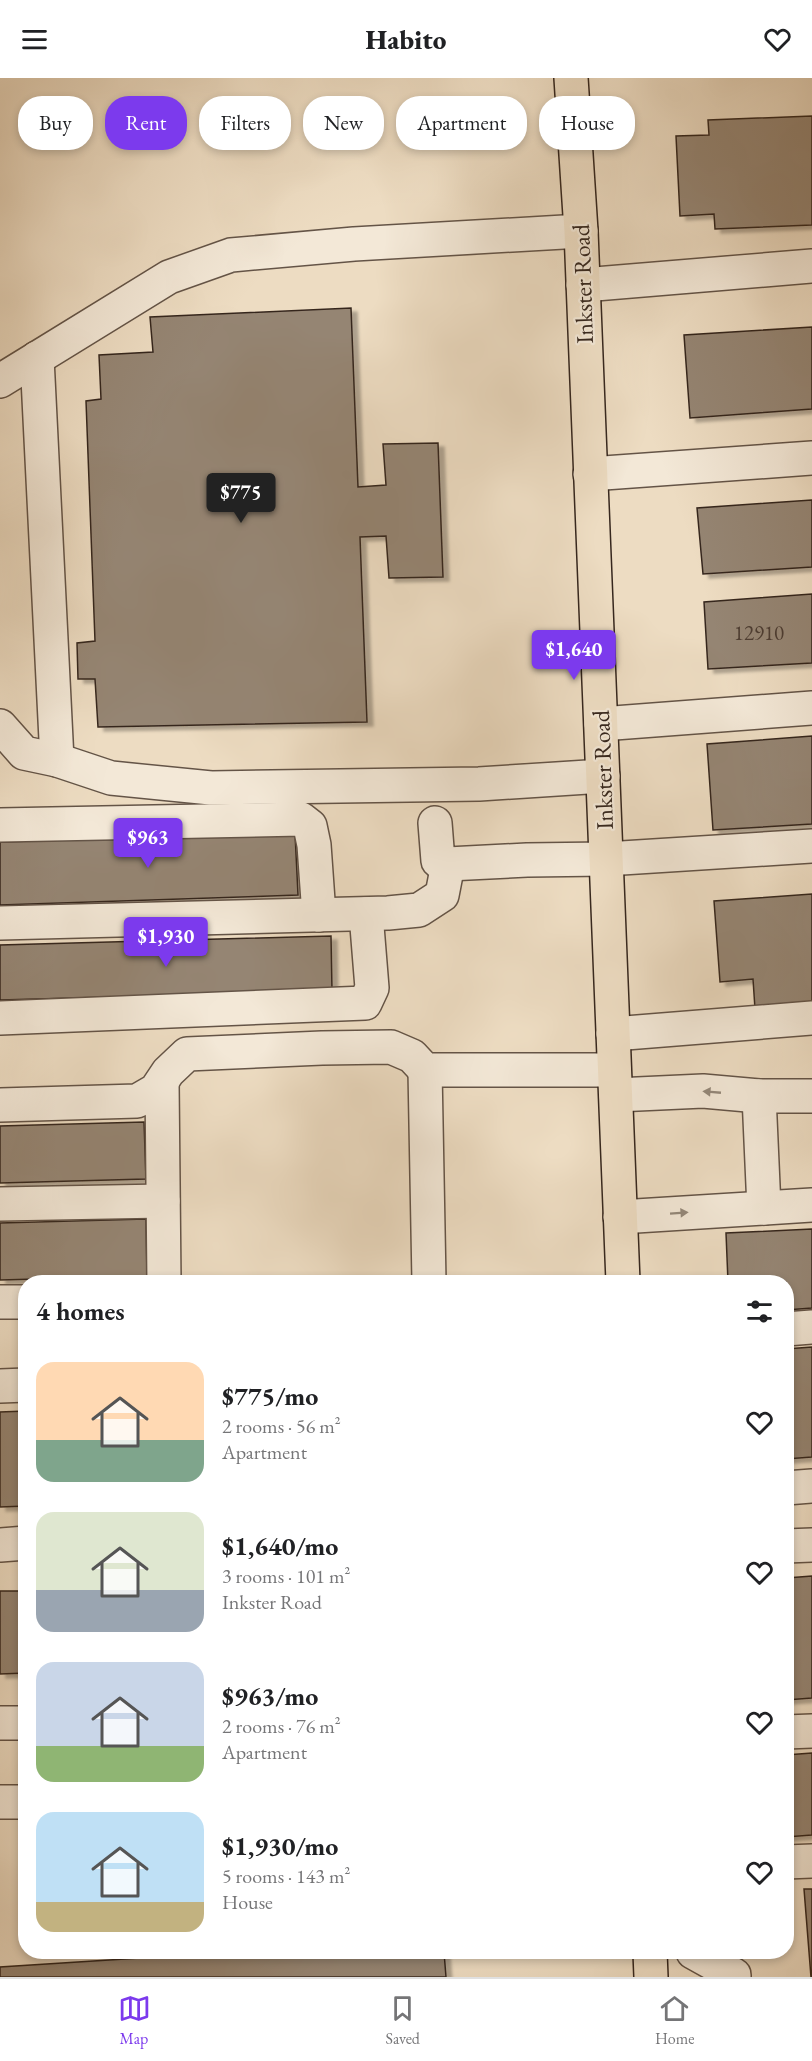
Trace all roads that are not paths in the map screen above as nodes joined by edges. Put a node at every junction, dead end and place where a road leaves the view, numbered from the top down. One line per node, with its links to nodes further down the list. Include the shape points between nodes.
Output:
1 (571, 78): 2 (main road, Inkster Road)
2 (581, 231): 4 (main road, Inkster Road); 5 (lane, via 231,255 170,277)
3 (812, 266): 4 (lane)
4 (583, 285): 8 (main road, Inkster Road)
5 (37, 358): 6 (lane); 12 (lane)
6 (0, 381)
7 (812, 458): 8 (lane)
8 (590, 474): 10 (main road, Inkster Road)
9 (812, 708): 10 (lane)
10 (601, 724): 13 (main road, Inkster Road)
11 (0, 726): 12 (lane, via 24,753)
12 (57, 760): 13 (lane, via 111,778 211,788 479,784)
13 (603, 776): 17 (main road, Inkster Road)
14 (435, 823): 18 (lane, via 438,861)
15 (0, 825): 20 (lane, via 301,819 310,826 314,844)
16 (812, 846): 17 (lane)
17 (606, 859): 18 (lane); 24 (main road, Inkster Road)
18 (448, 864): 19 (lane, via 442,895 419,910)
19 (366, 914): 20 (lane); 22 (lane, via 372,988 365,1003)
20 (319, 915): 21 (lane)
21 (0, 923)
22 (0, 1018)
23 (812, 1018): 24 (lane)
24 (613, 1034): 27 (main road, Inkster Road)
25 (425, 1070): 26 (lane, via 412,1056 391,1047 311,1048 188,1054); 27 (lane); 37 (lane)
26 (162, 1082): 30 (lane, via 137,1101); 31 (lane)
27 (615, 1082): 28 (lane, one-way to 27); 35 (main road, Inkster Road)
28 (759, 1096): 29 (lane); 34 (lane)
29 (812, 1096)
30 (0, 1105)
31 (163, 1201): 32 (lane); 36 (lane)
32 (0, 1204)
33 (812, 1205): 34 (lane)
34 (764, 1208): 35 (lane, one-way to 34)
35 (620, 1216): 38 (main road, Inkster Road)
36 (164, 1275)
37 (429, 1275)
38 (623, 1275)
39 (0, 1302): 40 (lane)
40 (18, 1302)
41 (812, 1327): 42 (lane)
42 (794, 1328)
43 (18, 1385): 44 (lane)
44 (0, 1386)
45 (812, 1486): 46 (lane)
46 (794, 1487)
47 (18, 1544): 48 (lane)
48 (0, 1545)
49 (812, 1545): 50 (lane)
50 (794, 1546)
51 (18, 1723): 52 (lane)
52 (0, 1724)
53 (812, 1731): 54 (lane)
54 (794, 1732)
55 (0, 1802): 56 (lane)
56 (18, 1802)
57 (812, 1861): 58 (lane)
58 (794, 1862)
59 (650, 1959): 61 (main road)
60 (706, 1959): 62 (lane)
61 (651, 1977)
62 (734, 1977)

